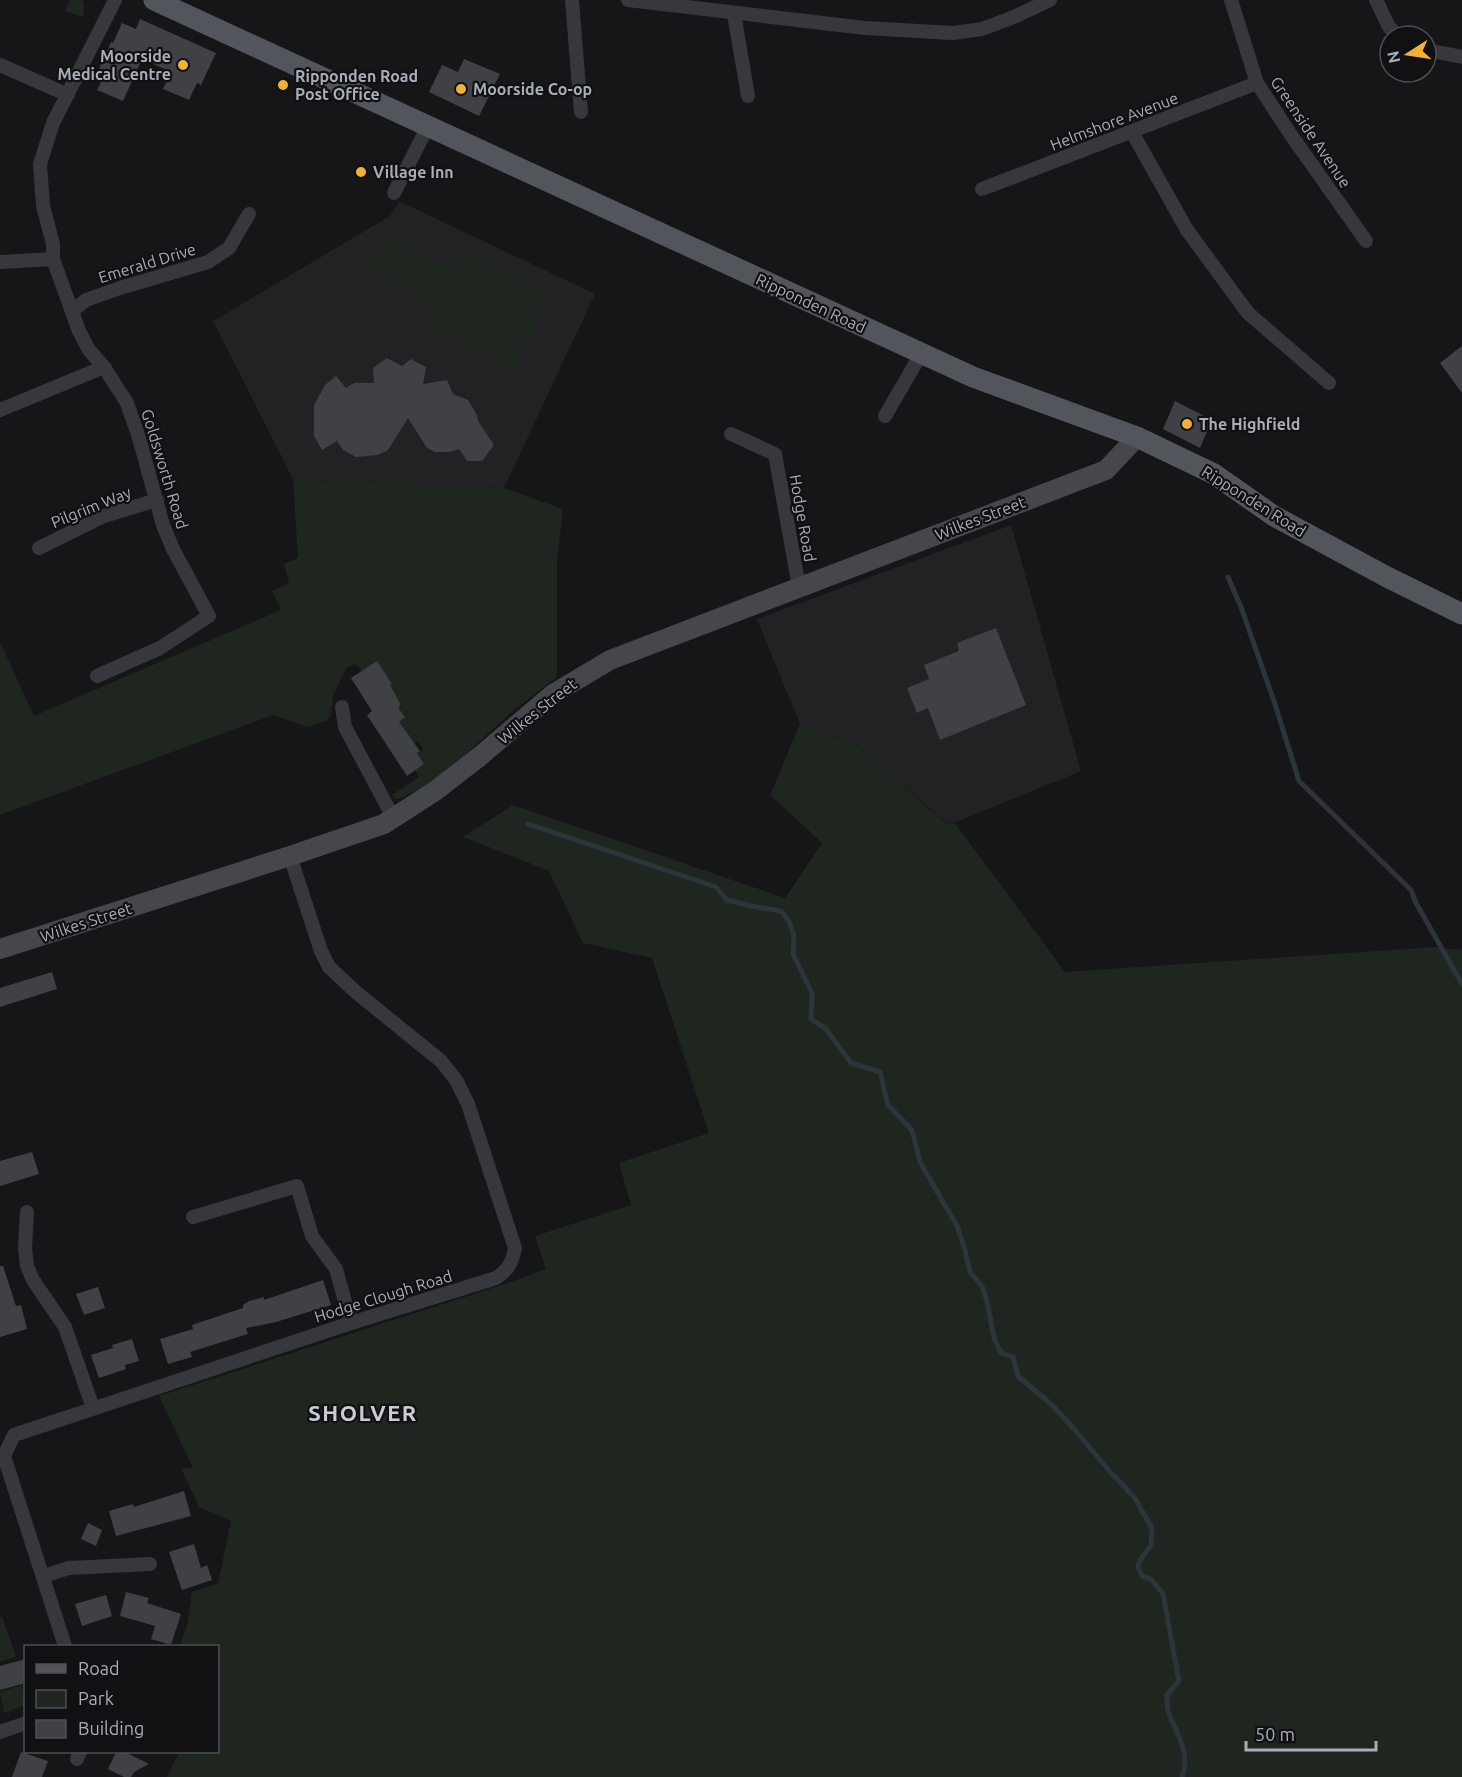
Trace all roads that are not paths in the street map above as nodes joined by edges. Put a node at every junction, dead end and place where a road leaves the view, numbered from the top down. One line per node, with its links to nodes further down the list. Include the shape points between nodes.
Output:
1 (115, 0): 16 (street, Goldsworth Road)
2 (154, 0): 19 (main road, Ripponden Road)
3 (572, 0): 18 (street)
4 (628, 0): 8 (street)
5 (1050, 0): 10 (street, via 982,29 953,33)
6 (1232, 0): 15 (street, Greenside Avenue)
7 (1376, 0): 11 (street)
8 (651, 2): 9 (street)
9 (676, 3): 10 (street)
10 (735, 14): 17 (street)
11 (1387, 24)
12 (1438, 52): 13 (street)
13 (1462, 57)
14 (0, 65): 16 (street)
15 (1257, 82): 20 (street, Helmshore Avenue); 24 (street, Greenside Avenue)
16 (68, 95): 25 (street, Goldsworth Road, via 53,123 40,164)
17 (748, 96)
18 (581, 112)
19 (428, 126): 22 (street); 28 (main road, Ripponden Road)
20 (1132, 132): 21 (street, Helmshore Avenue); 30 (street, via 1187,230 1248,314)
21 (982, 189)
22 (394, 193)
23 (249, 214): 27 (street, Emerald Drive, via 230,248 208,262 86,300)
24 (1366, 241)
25 (53, 260): 26 (street); 27 (street, Goldsworth Road)
26 (0, 262)
27 (72, 311): 29 (street, Goldsworth Road, via 89,350)
28 (921, 354): 32 (street); 34 (main road, Ripponden Road)
29 (104, 367): 31 (street); 35 (street, Goldsworth Road, via 127,403)
30 (1329, 383)
31 (0, 410)
32 (885, 416)
33 (731, 434): 37 (street, Hodge Road, via 775,454)
34 (1137, 437): 37 (street, Wilkes Street, via 1106,470); 38 (main road, Ripponden Road, via 1214,474 1274,516)
35 (157, 500): 36 (street, Pilgrim Way, via 104,516); 39 (street, Goldsworth Road, via 173,549 209,616 150,653)
36 (39, 548)
37 (799, 587): 41 (street, Wilkes Street, via 609,660 553,694 474,762)
38 (1462, 614)
39 (98, 676)
40 (342, 707): 41 (street, via 345,727)
41 (394, 819): 42 (street, Wilkes Street)
42 (290, 856): 43 (street, Wilkes Street); 46 (street, Hodge Clough Road, via 329,967 441,1061 456,1080 468,1104 515,1248 506,1271 496,1278)
43 (0, 949)
44 (27, 1212): 47 (street, via 27,1266 65,1327)
45 (193, 1217): 46 (street, via 297,1186 312,1236 336,1269)
46 (351, 1323): 47 (street, Hodge Clough Road)
47 (93, 1408): 49 (street, Hodge Clough Road, via 14,1435 4,1456)
48 (150, 1564): 49 (street, via 69,1568)
49 (43, 1576): 50 (street, Hodge Clough Road)
50 (64, 1645)
51 (24, 1724): 52 (street)
52 (0, 1731)

